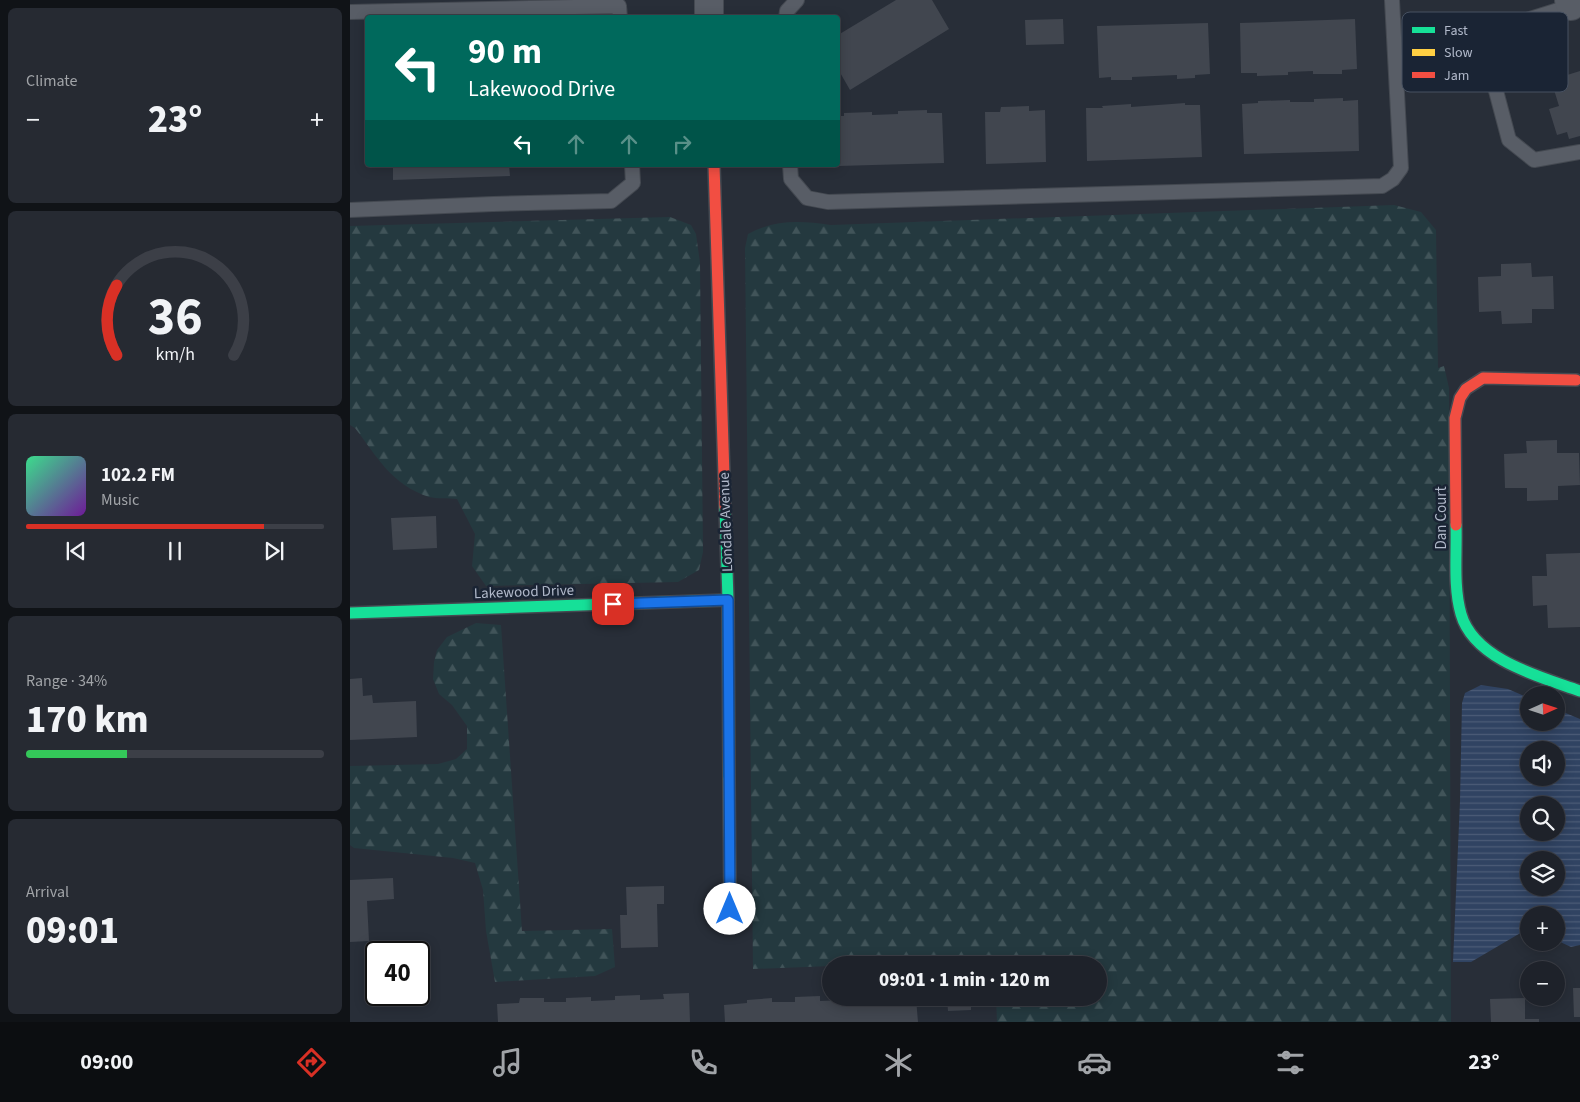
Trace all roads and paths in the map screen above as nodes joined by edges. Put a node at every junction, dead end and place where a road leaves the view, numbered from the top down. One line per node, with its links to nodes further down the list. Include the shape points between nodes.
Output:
1 (709, 0): 9 (street)
2 (797, 0): 10 (lane)
3 (1392, 0): 15 (lane, via 1401,168 1382,186 828,202 807,198 790,179)
4 (1573, 3): 7 (lane)
5 (397, 6): 6 (lane); 8 (lane, via 619,6)
6 (350, 12)
7 (1548, 12)
8 (620, 15)
9 (709, 15)
10 (786, 15)
11 (1497, 92): 12 (lane, via 1510,140 1534,160)
12 (1580, 152)
13 (632, 167): 16 (lane, via 633,183 611,201)
14 (714, 167): 18 (street, Londale Avenue)
15 (790, 167)
16 (350, 210)
17 (1576, 380): 20 (street, Dan Court, via 1483,378 1463,392 1455,418 1457,594 1465,625 1485,650)
18 (728, 600): 19 (street, Lakewood Drive); 21 (street, Londale Avenue)
19 (350, 614)
20 (1580, 691)
21 (730, 909)

